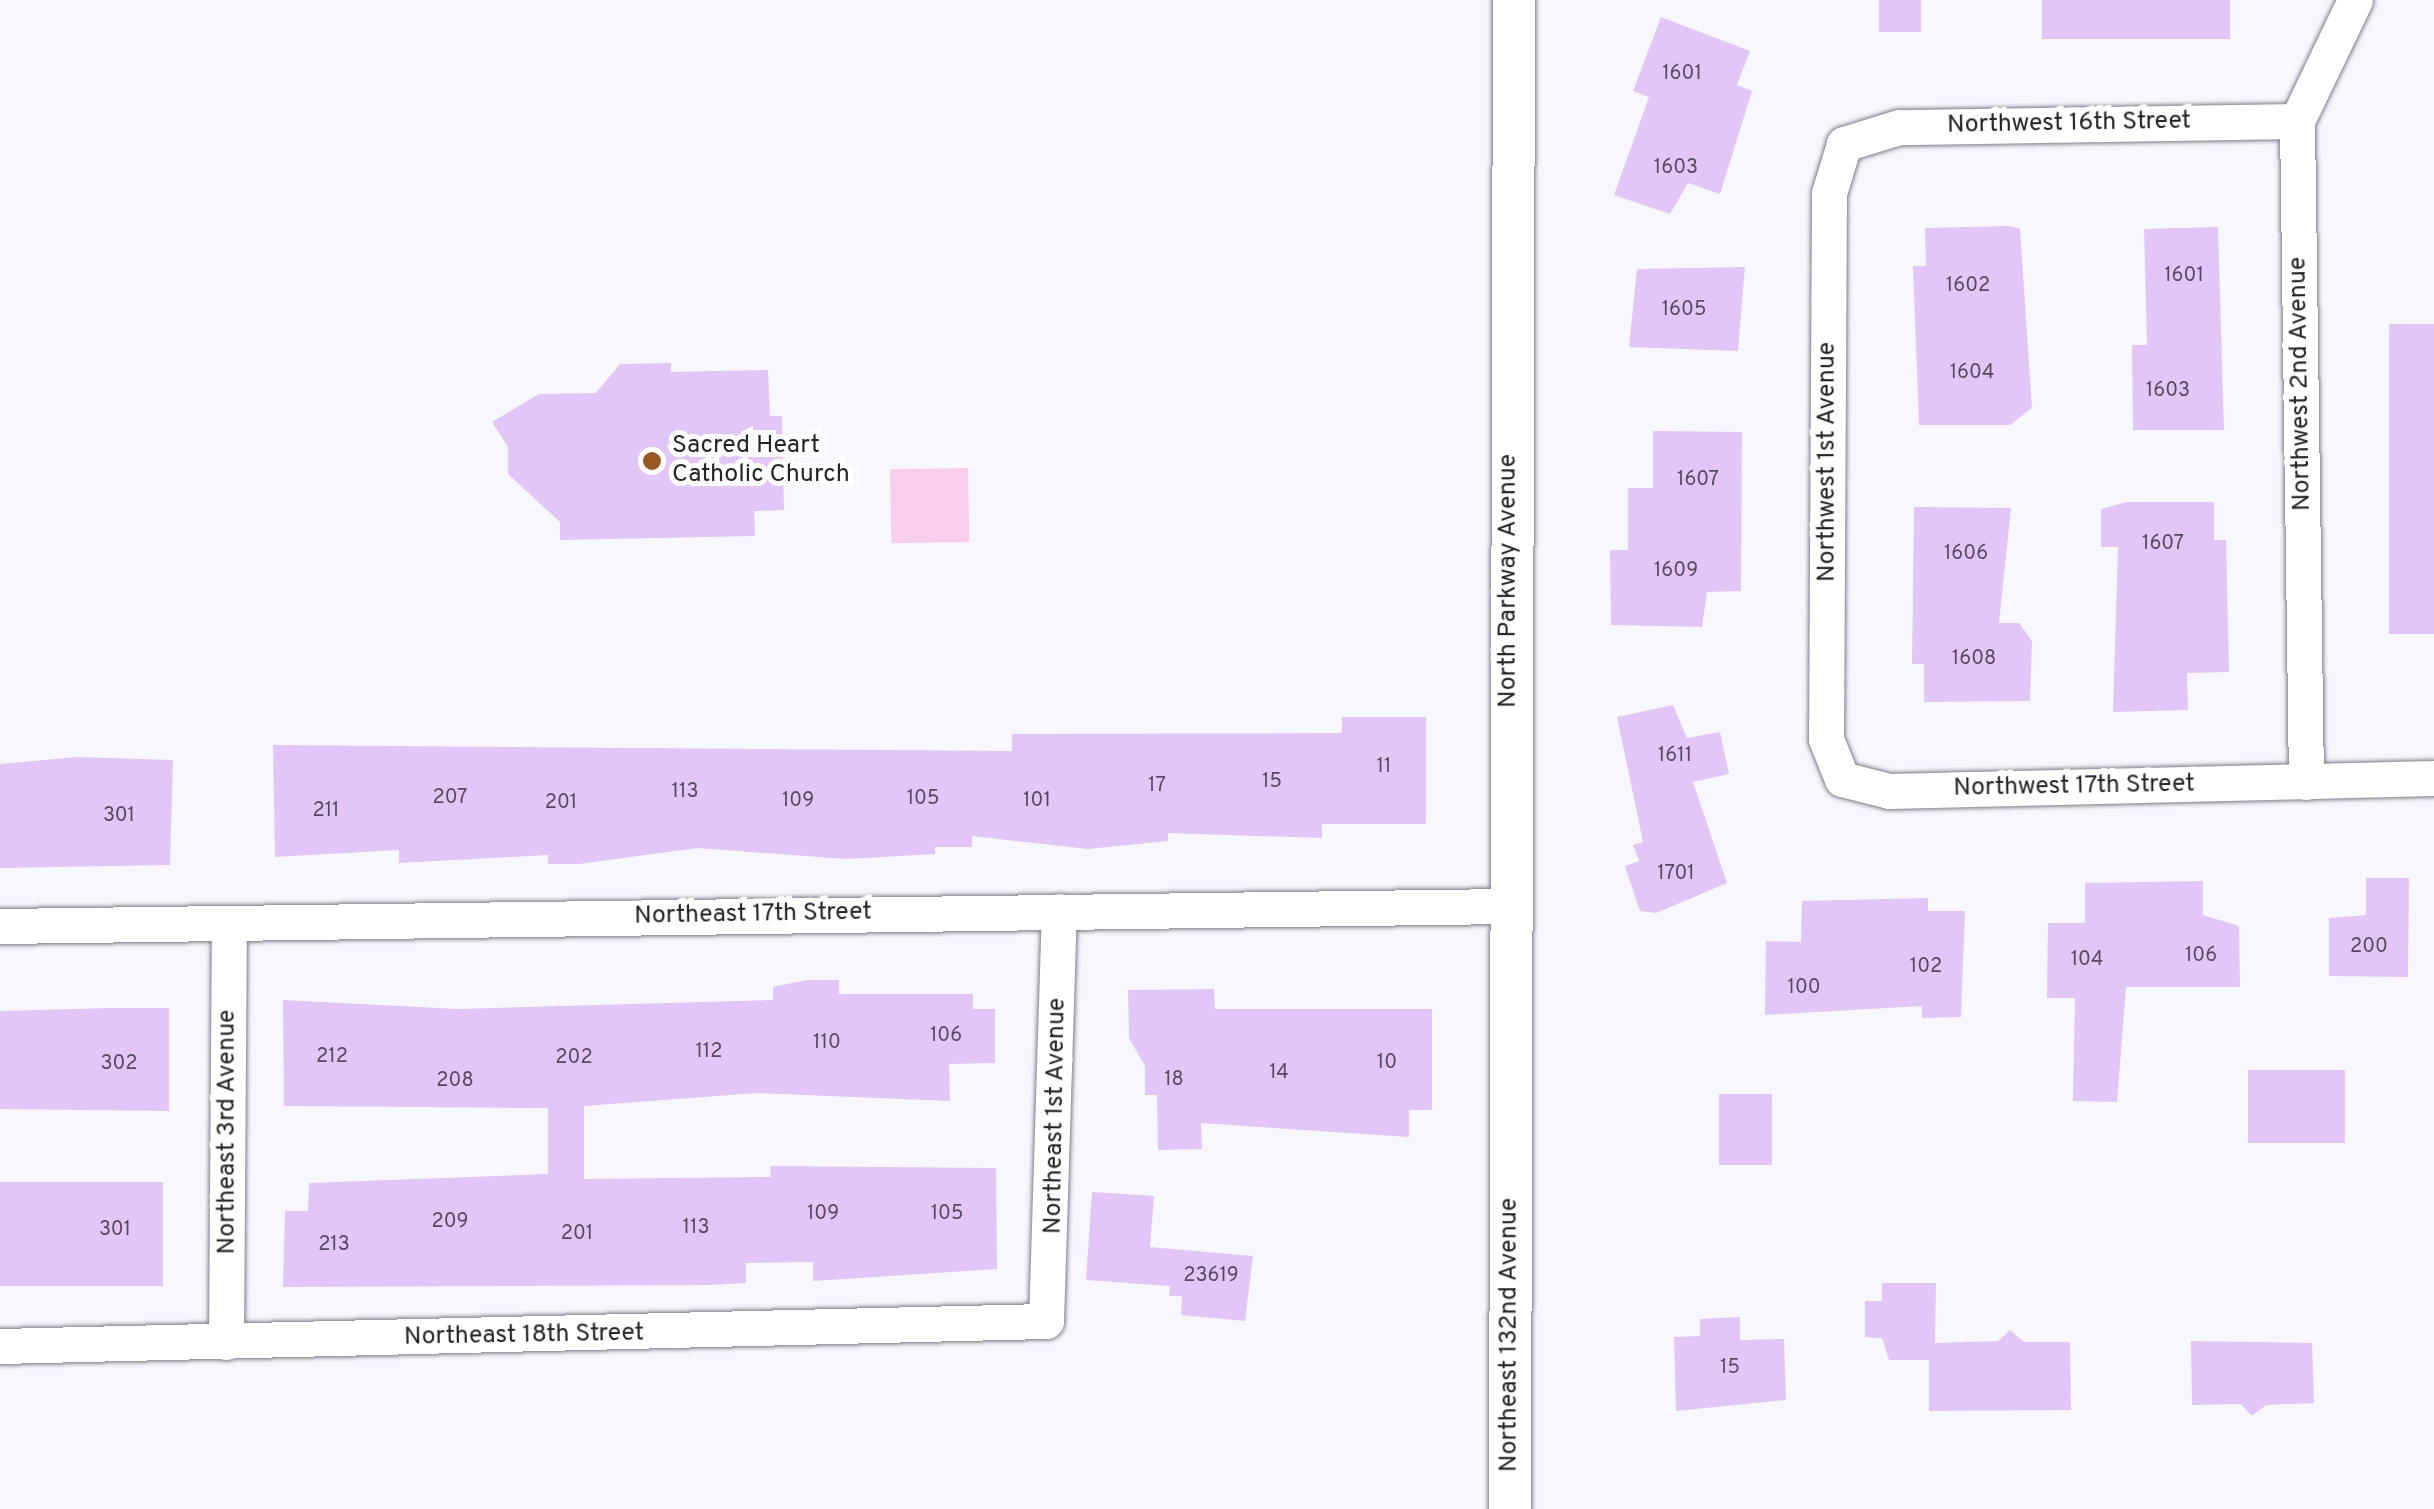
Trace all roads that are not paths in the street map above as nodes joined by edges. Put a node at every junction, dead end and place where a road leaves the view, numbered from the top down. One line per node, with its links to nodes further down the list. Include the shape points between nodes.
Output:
1 (1514, 0): 8 (street, North Parkway Avenue)
2 (2355, 0): 3 (street, Northwest 2nd Avenue, via 2311,76)
3 (2297, 121): 4 (street, Northwest 16th Street, via 1898,126); 7 (street, Northwest 2nd Avenue)
4 (1844, 144): 6 (street, Northwest 1st Avenue, via 1829,193 1826,700 1826,739)
5 (2434, 778): 7 (street, Northwest 17th Street)
6 (1842, 779): 7 (street, Northwest 17th Street, via 1890,792)
7 (2306, 782)
8 (1505, 906): 9 (street, Northeast 17th Street); 12 (street, North Parkway Avenue)
9 (1059, 910): 10 (street, Northeast 17th Street); 13 (street, Northeast 1st Avenue)
10 (229, 923): 11 (street, Northeast 17th Street); 14 (street, Northeast 3rd Avenue)
11 (0, 926)
12 (1509, 1162): 16 (street, Northeast 132nd Avenue)
13 (1046, 1321): 14 (street, Northeast 18th Street)
14 (226, 1342): 15 (street, Northeast 18th Street)
15 (0, 1346)
16 (1510, 1509)

